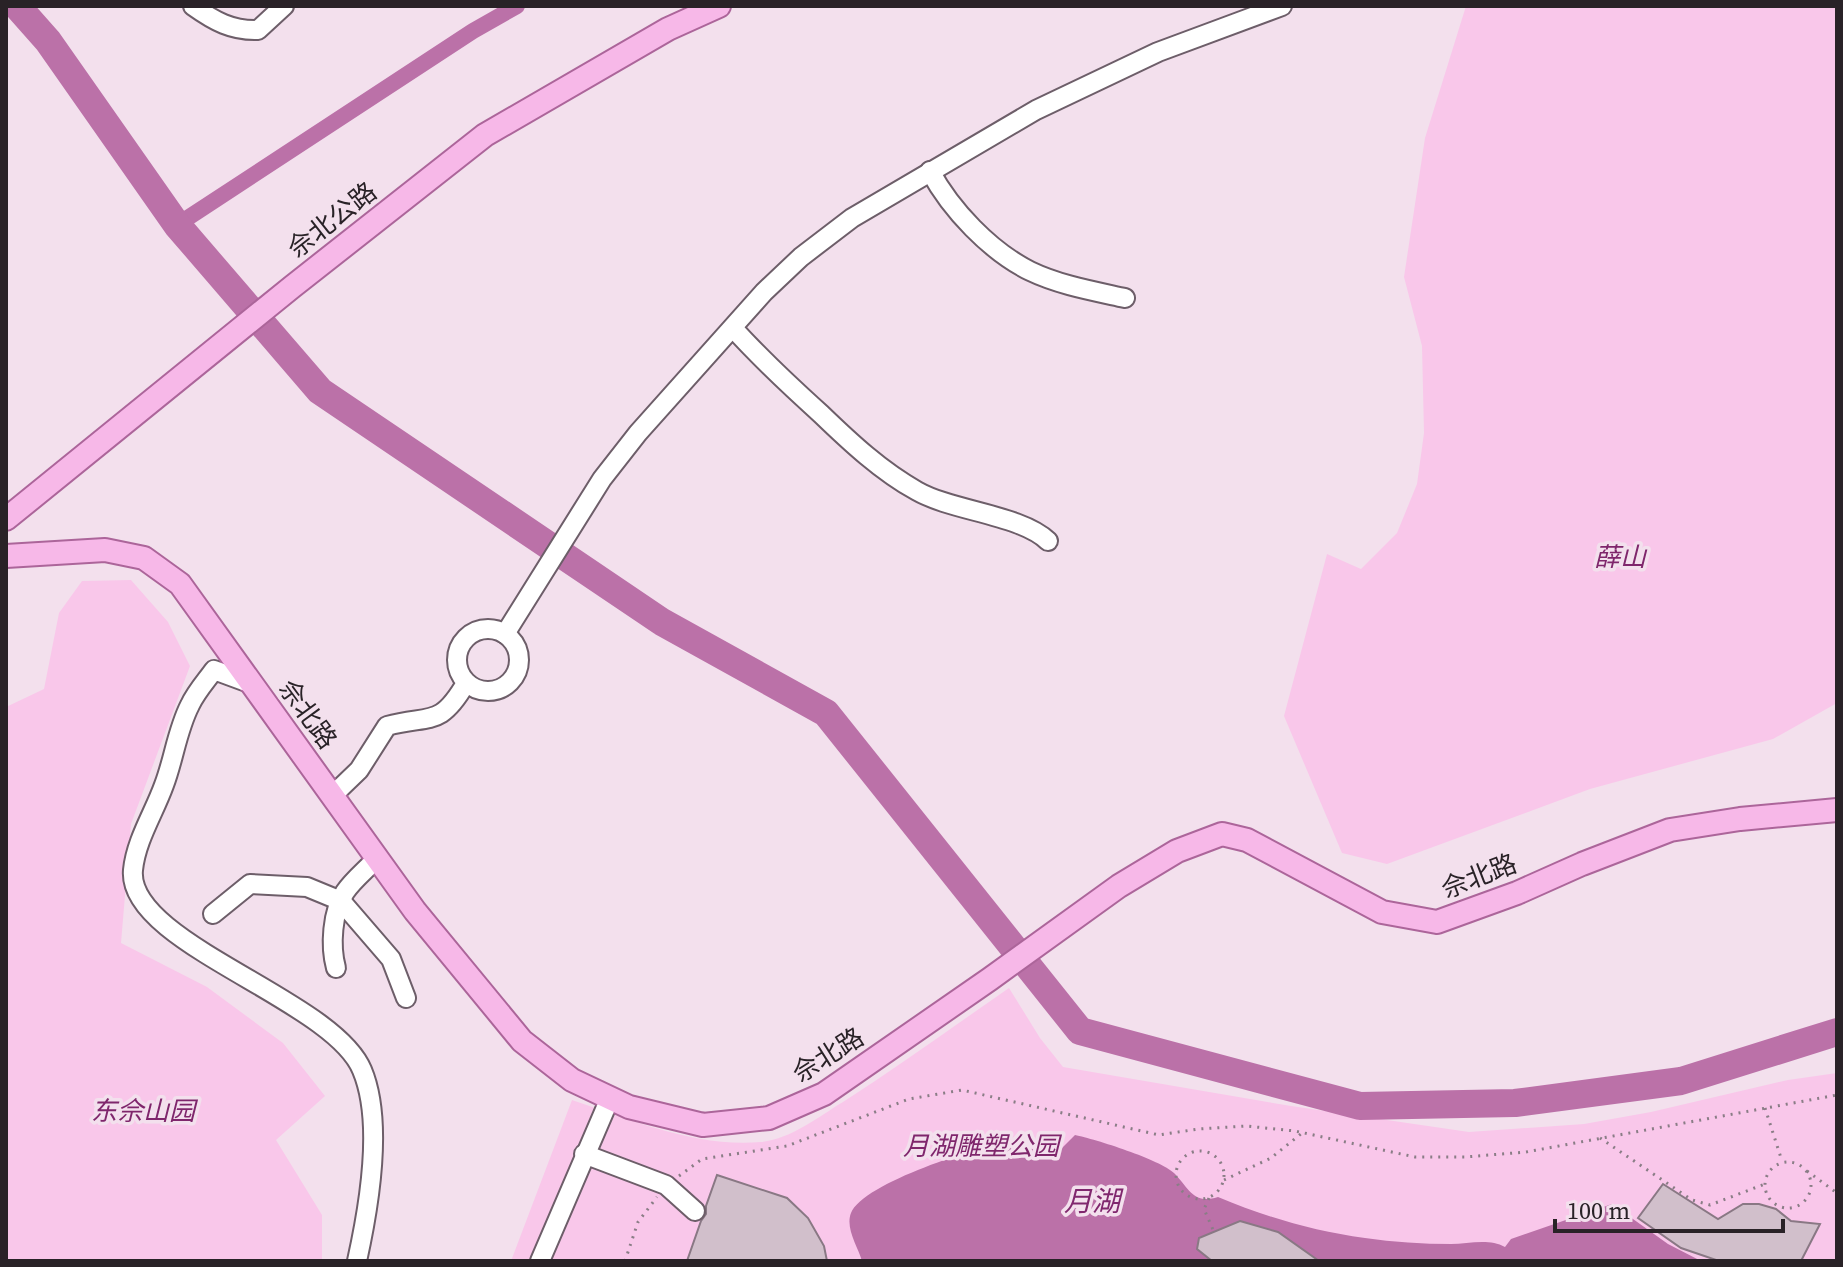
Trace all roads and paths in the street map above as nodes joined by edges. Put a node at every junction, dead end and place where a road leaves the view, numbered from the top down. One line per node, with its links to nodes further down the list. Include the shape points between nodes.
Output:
1 (193, 6): 2 (street, via 238,31 258,30)
2 (284, 6)
3 (719, 6): 8 (main road, 佘北公路, via 668,29 485,135)
4 (1282, 6): 5 (street, via 1158,52 1036,110)
5 (930, 171): 6 (street, via 986,239 1029,271); 7 (street, via 852,218 801,257)
6 (1125, 298)
7 (733, 328): 9 (street, via 792,388 917,491 1005,520); 11 (street, via 638,433 583,505)
8 (6, 519)
9 (1048, 541)
10 (6, 556): 13 (main road, 佘北路, via 105,550 144,558 180,584)
11 (505, 634): 12 (street, via 491,628 467,635 456,661); 12 (street, via 520,658 517,674 503,689 488,692)
12 (466, 683): 14 (street, via 453,705 439,715 387,726 359,770)
13 (252, 684): 14 (main road, 佘北路); 36 (street, via 214,670 190,705 132,873 141,903 170,928 330,1029 362,1068 371,1098 372,1167)
14 (332, 796): 16 (main road, 佘北路)
15 (1837, 810): 22 (main road, 佘北路, via 1670,830 1437,922 1382,912 1247,840 1222,834 1177,851 1119,886 824,1094 769,1118 703,1125)
16 (377, 858): 17 (street); 22 (main road, 佘北路, via 522,1041 572,1080)
17 (341, 901): 18 (street, via 307,887 250,884); 19 (street, via 330,946); 20 (street, via 391,959)
18 (213, 914)
19 (336, 968)
20 (406, 998)
21 (1837, 1095): 23 (path)
22 (610, 1098): 26 (street)
23 (1765, 1108): 25 (path); 27 (path)
24 (1302, 1132): 25 (path, via 1415,1157 1526,1152); 29 (path, via 1271,1158); 31 (path, via 1246,1126 1159,1135 962,1090 909,1099 787,1146 702,1159)
25 (1600, 1138): 30 (path, via 1692,1200 1710,1205)
26 (584, 1154): 31 (street); 37 (street)
27 (1783, 1163): 28 (path); 30 (path, via 1770,1170)
28 (1804, 1169): 30 (path, via 1810,1190 1796,1207 1774,1204); 32 (path)
29 (1224, 1180): 33 (path); 33 (path, via 1222,1165 1211,1153 1196,1151 1182,1159 1176,1174 1180,1189 1193,1199)
30 (1765, 1184)
31 (666, 1185): 34 (street); 38 (path, via 638,1222)
32 (1837, 1193)
33 (1209, 1198): 35 (path, via 1204,1209)
34 (695, 1211)
35 (1214, 1232)
36 (357, 1261)
37 (540, 1261)
38 (625, 1261)

